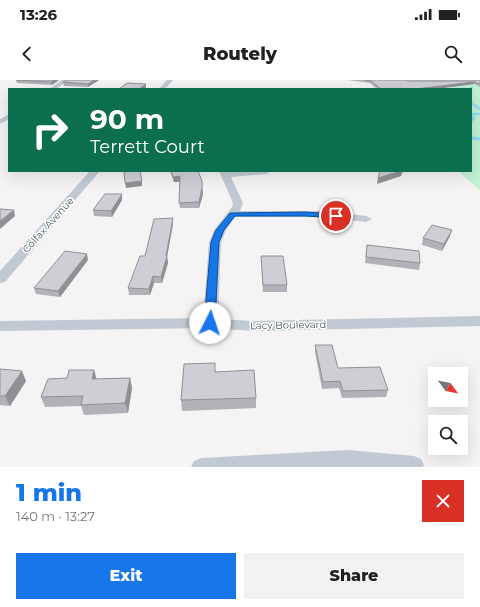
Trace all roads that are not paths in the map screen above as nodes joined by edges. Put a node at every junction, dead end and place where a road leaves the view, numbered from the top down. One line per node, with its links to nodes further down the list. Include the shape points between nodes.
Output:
1 (66, 80): 5 (street)
2 (170, 80): 6 (street)
3 (408, 80): 4 (street)
4 (475, 80)
5 (54, 88)
6 (163, 88)
7 (94, 172): 12 (street, Colfax Avenue)
8 (246, 172): 9 (street)
9 (225, 173): 10 (street, via 238,203)
10 (232, 214): 11 (street, via 321,214); 14 (street, via 215,242)
11 (366, 220)
12 (0, 278)
13 (480, 321): 14 (street, Lacy Boulevard, via 254,326)
14 (210, 323): 15 (street, Lacy Boulevard)
15 (0, 326)
16 (414, 465): 17 (street, via 348,459)
17 (201, 467)

